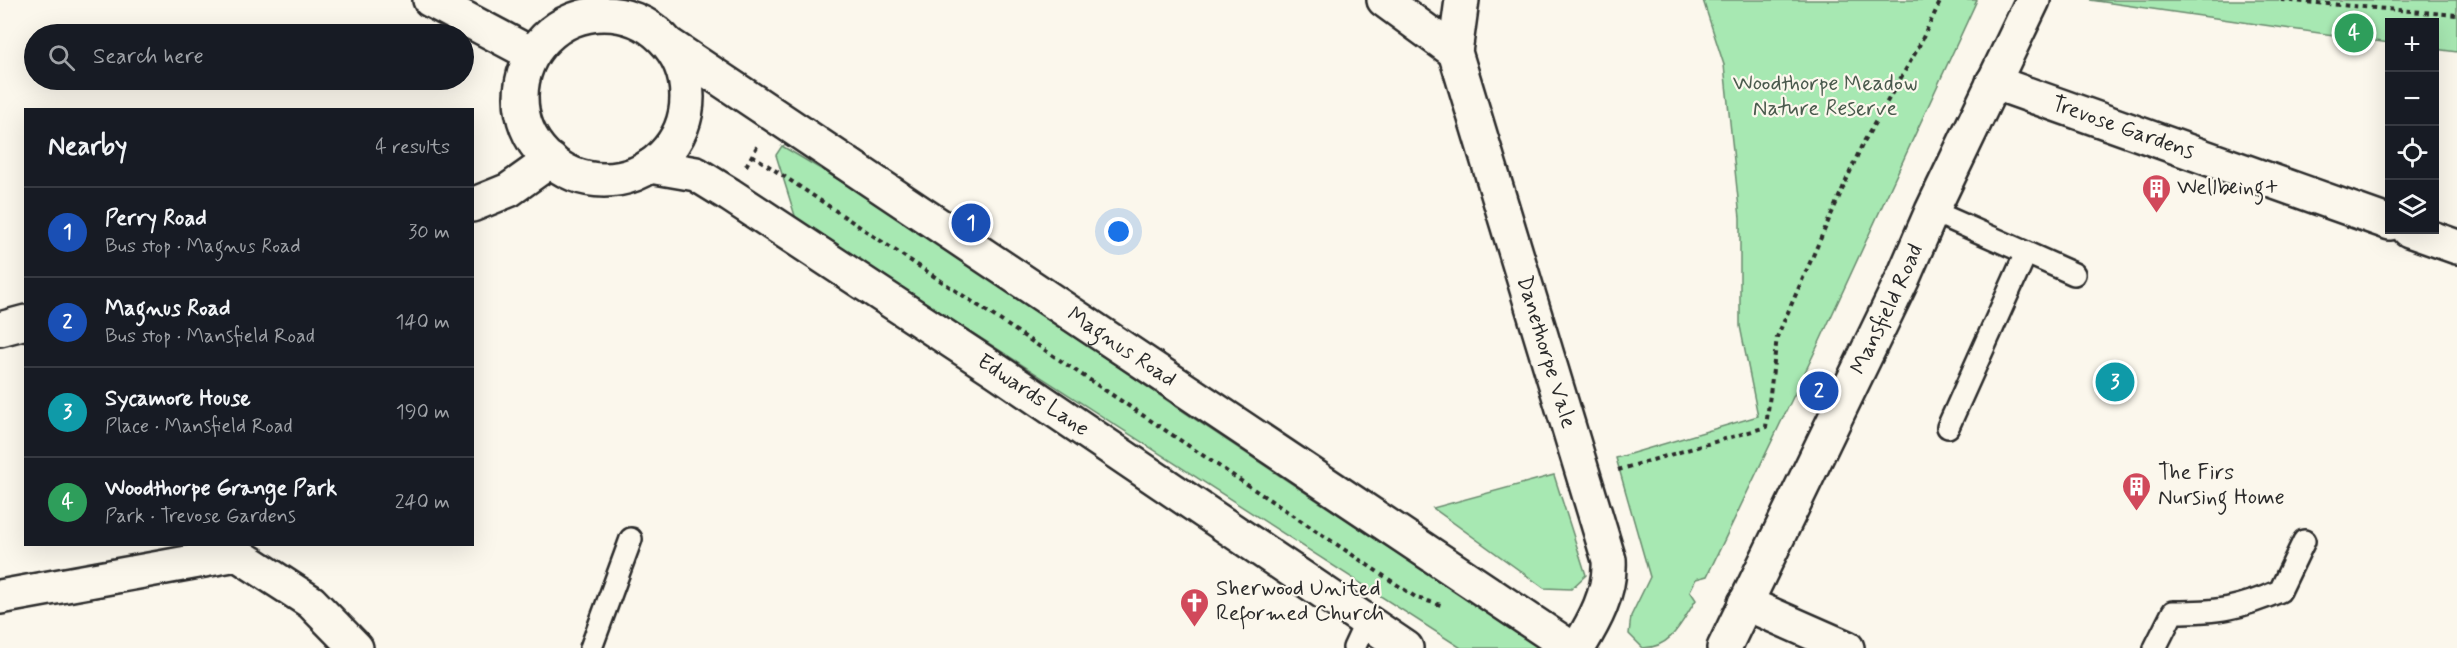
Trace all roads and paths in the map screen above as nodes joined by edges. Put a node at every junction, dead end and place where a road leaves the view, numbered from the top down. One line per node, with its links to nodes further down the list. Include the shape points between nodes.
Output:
1 (430, 0): 11 (main road)
2 (1384, 0): 10 (main road)
3 (1462, 0): 10 (main road, Danethorpe Vale)
4 (1941, 0): 28 (path, via 1862,145 1777,337 1766,427)
5 (2033, 0): 12 (main road, Mansfield Road)
6 (2282, 0): 8 (path)
7 (613, 7): 9 (main road); 11 (main road, via 558,27)
8 (2457, 15)
9 (671, 46): 13 (main road, Magnus Road); 16 (main road, via 683,68 686,116 674,142)
10 (1455, 52): 28 (main road, Danethorpe Vale)
11 (532, 54): 15 (main road, via 521,97 524,119 530,138)
12 (1993, 82): 19 (main road, Mansfield Road); 20 (main road, Trevose Gardens)
13 (773, 116): 14 (path); 38 (main road, Magnus Road)
14 (752, 155): 17 (path); 33 (path, via 1417,598)
15 (551, 160): 16 (main road, via 568,172 588,178 618,179); 18 (main road, via 508,190)
16 (650, 166): 17 (main road, Edwards Lane, via 696,174)
17 (730, 195): 34 (main road, Edwards Lane, via 997,371)
18 (474, 204)
19 (1932, 210): 23 (lane); 32 (main road, Mansfield Road, via 1903,278)
20 (2385, 221)
21 (2420, 234): 22 (main road)
22 (2457, 247)
23 (2026, 253): 24 (lane); 27 (lane)
24 (2074, 274)
25 (24, 323): 26 (main road)
26 (0, 329)
27 (1948, 427)
28 (1583, 479): 39 (main road, Danethorpe Vale, via 1609,560 1610,578)
29 (631, 539): 36 (lane)
30 (2304, 541): 42 (lane, via 2280,591 2246,605 2212,612 2173,612)
31 (0, 597): 35 (main road, via 237,554 311,602)
32 (1745, 603): 40 (main road, Mansfield Road); 41 (main road)
33 (1454, 609)
34 (1360, 635): 37 (main road, Edwards Lane)
35 (356, 648)
36 (591, 648)
37 (1406, 648)
38 (1571, 648)
39 (1578, 648)
40 (1724, 648)
41 (1847, 648)
42 (2155, 648)

